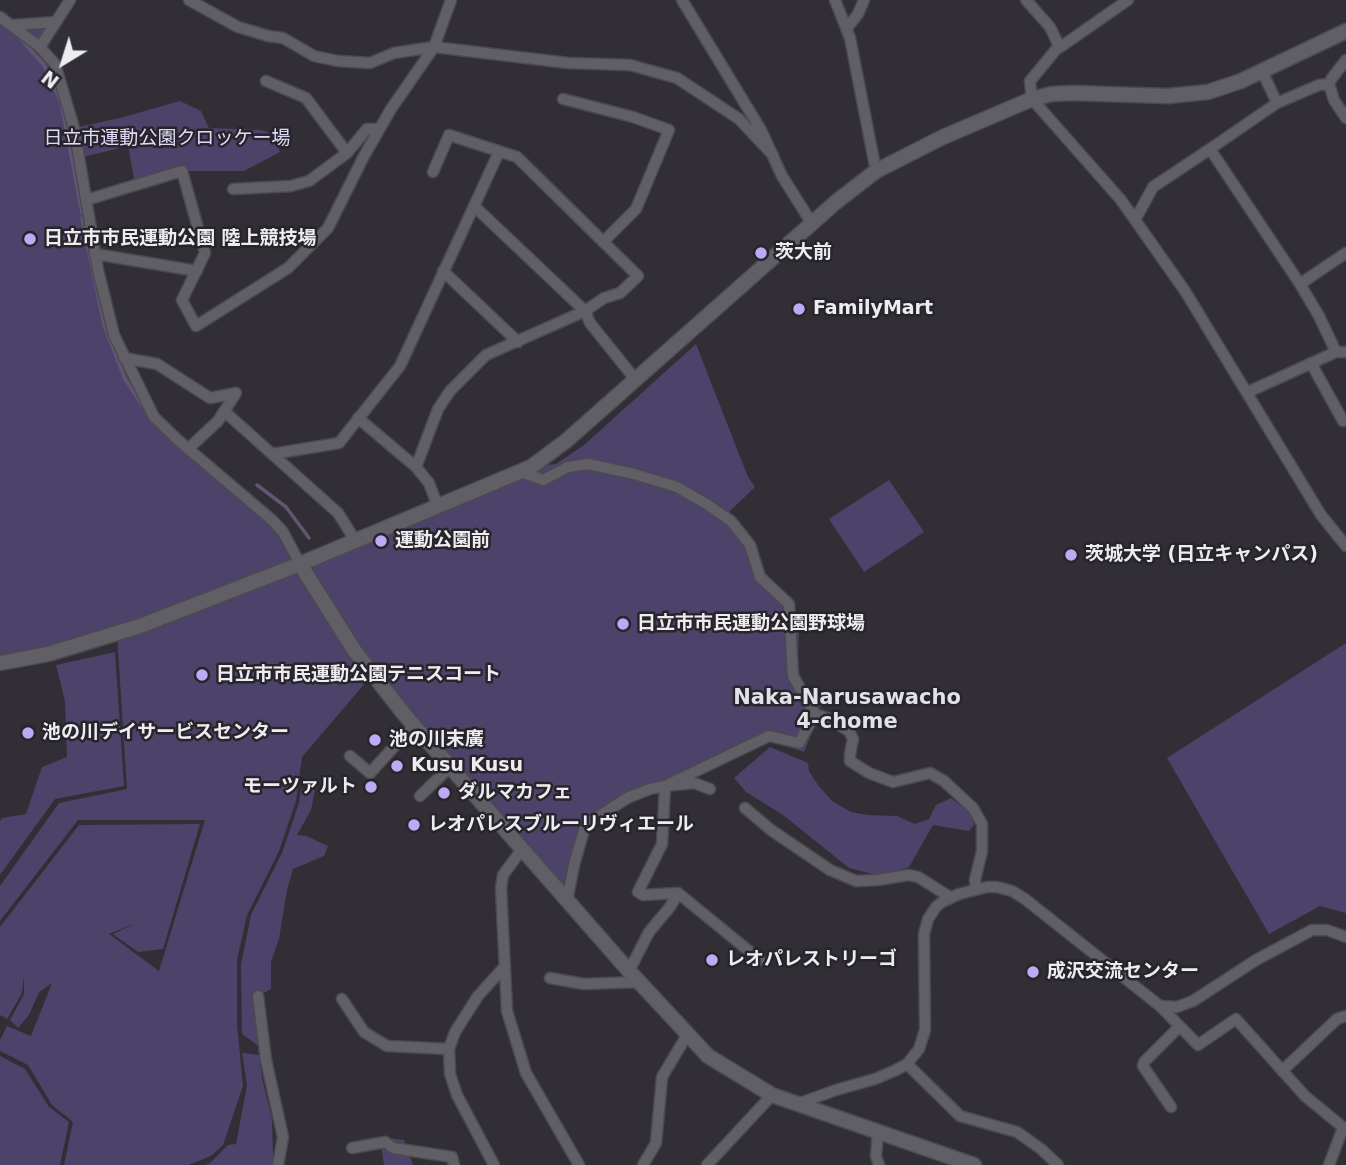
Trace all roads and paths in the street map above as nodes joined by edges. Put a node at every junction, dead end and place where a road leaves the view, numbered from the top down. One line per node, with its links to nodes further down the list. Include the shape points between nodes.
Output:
1 (70, 0): 10 (street)
2 (189, 0): 15 (street, via 238,27 283,38 314,56 338,61 370,63 394,53)
3 (451, 0): 15 (street)
4 (682, 0): 29 (street)
5 (835, 0): 12 (street)
6 (864, 0): 12 (street)
7 (1026, 0): 16 (street, via 1050,27)
8 (1128, 0): 16 (street)
9 (0, 16): 11 (street)
10 (56, 22): 11 (street); 14 (street)
11 (14, 25): 14 (street)
12 (846, 28): 31 (street)
13 (1346, 31): 18 (street)
14 (40, 47): 33 (street, via 55,64 69,107)
15 (434, 47): 25 (street); 29 (street, via 568,63 630,65 677,78 739,119)
16 (1059, 48): 22 (street, via 1030,81)
17 (1346, 60): 20 (street)
18 (1262, 71): 22 (street, via 1223,88 1189,95 1072,93); 23 (street)
19 (265, 81): 28 (street, via 306,98)
20 (1329, 85): 23 (street); 24 (street)
21 (563, 99): 37 (street, via 669,130 636,209)
22 (1032, 99): 31 (street); 35 (street)
23 (1277, 103): 26 (street)
24 (1346, 118)
25 (379, 129): 28 (street, via 367,128); 40 (street, via 328,228 288,268 196,326 182,300)
26 (1210, 149): 35 (street, via 1153,187); 42 (street)
27 (499, 152): 30 (street, via 449,135); 34 (street); 37 (street, via 517,157)
28 (347, 153): 32 (street, via 309,181 291,187)
29 (773, 155): 36 (street)
30 (433, 172)
31 (876, 172): 36 (street)
32 (233, 188)
33 (86, 200): 39 (street); 40 (street, via 182,171 205,253)
34 (474, 206): 41 (street); 43 (street)
35 (1135, 220): 49 (street)
36 (811, 222): 48 (street)
37 (603, 242): 43 (street, via 638,276 620,293)
38 (1346, 253): 42 (street)
39 (95, 254): 40 (street); 46 (street)
40 (197, 271)
41 (443, 271): 44 (street); 51 (street, via 400,366)
42 (1300, 284): 45 (street)
43 (585, 311): 44 (street); 48 (street)
44 (518, 342): 55 (street, via 486,355 450,390)
45 (1341, 352): 47 (street)
46 (124, 358): 50 (street, via 157,364 210,398 236,393); 53 (street, via 154,418)
47 (1311, 363): 49 (street); 52 (street)
48 (635, 379): 56 (street, via 560,446)
49 (1248, 392): 59 (street, via 1321,515)
50 (224, 411): 53 (street); 54 (street)
51 (358, 418): 54 (street, via 338,443); 55 (street)
52 (1343, 421)
53 (188, 449): 60 (street, via 272,520)
54 (272, 454): 58 (street, via 338,513)
55 (416, 467): 57 (street, via 429,483)
56 (521, 472): 57 (street); 62 (street, via 543,480 568,467 588,464 634,474 677,487 731,522 750,545 760,577 789,604 793,676)
57 (438, 507): 58 (street)
58 (355, 540): 60 (street)
59 (1346, 546)
60 (300, 564): 61 (street, via 117,635); 63 (street, via 354,650)
61 (0, 663)
62 (815, 714): 66 (street, via 799,743 769,736); 71 (street, via 849,731 853,739 850,761 869,773 893,782 930,773 973,808 982,824)
63 (414, 725): 64 (street, via 370,773); 65 (street)
64 (350, 756)
65 (450, 767): 68 (street); 70 (street)
66 (665, 786): 67 (street, via 694,783); 72 (street, via 662,844 638,892); 74 (street, via 627,798 589,823)
67 (710, 789)
68 (420, 796)
69 (745, 808): 73 (street, via 830,870 856,881 918,877)
70 (522, 849): 74 (street); 77 (street, via 503,875 501,888)
71 (976, 889): 73 (street); 82 (street, via 997,887 1025,899)
72 (678, 893): 76 (street); 78 (street, via 649,932)
73 (950, 897): 87 (street, via 932,913 924,934 925,1030 919,1049)
74 (567, 901): 78 (street)
75 (1346, 937): 82 (street, via 1312,930 1194,1001)
76 (760, 960)
77 (505, 966): 86 (street, via 478,996); 98 (street, via 507,1012 526,1073)
78 (634, 977): 79 (street, via 584,984); 85 (street)
79 (550, 978)
80 (258, 996): 95 (street, via 283,1138)
81 (342, 999): 86 (street, via 365,1032 387,1046)
82 (1160, 1006): 84 (street)
83 (1346, 1016): 88 (street, via 1337,1018)
84 (1180, 1027): 88 (street, via 1198,1045 1236,1019); 91 (street, via 1143,1066)
85 (687, 1035): 89 (street, via 708,1056); 99 (street, via 662,1077 656,1143)
86 (449, 1049): 97 (street, via 457,1094)
87 (907, 1064): 90 (street); 103 (street, via 960,1116 1017,1132)
88 (1282, 1071): 92 (street, via 1305,1097)
89 (772, 1095): 90 (street); 100 (street)
90 (797, 1104): 93 (street)
91 (1171, 1107)
92 (1345, 1128): 104 (street)
93 (878, 1131): 101 (street); 102 (street)
94 (352, 1148): 96 (street, via 385,1142 393,1148 452,1157)
95 (278, 1165)
96 (454, 1165)
97 (494, 1165)
98 (579, 1165)
99 (643, 1165)
100 (707, 1165)
101 (879, 1165)
102 (974, 1165)
103 (1058, 1165)
104 (1329, 1165)

